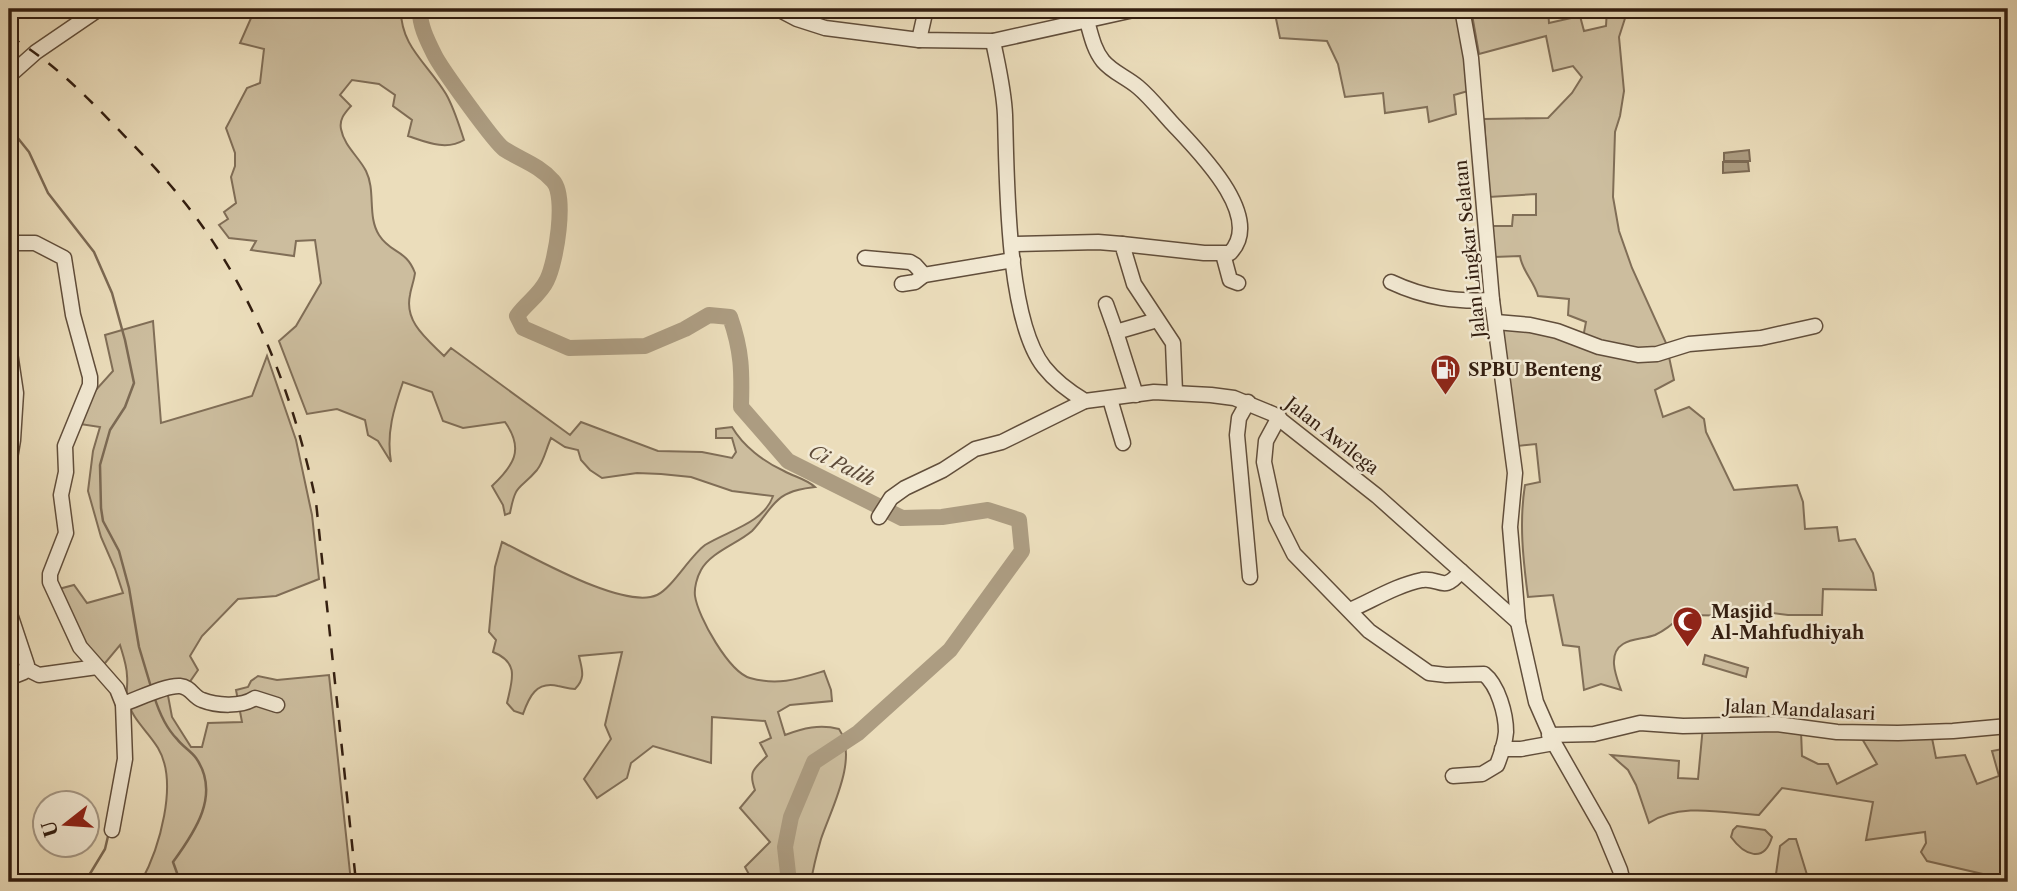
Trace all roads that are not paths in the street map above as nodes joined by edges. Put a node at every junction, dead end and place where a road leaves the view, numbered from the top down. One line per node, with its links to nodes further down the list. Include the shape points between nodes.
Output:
1 (73, 9): 10 (street)
2 (99, 9): 10 (street)
3 (778, 9): 11 (street, via 825,27)
4 (926, 9): 11 (street)
5 (1138, 9): 9 (street)
6 (1462, 9): 24 (street, Jalan Lingkar Selatan, via 1473,70)
7 (1845, 9): 8 (street)
8 (1946, 9)
9 (1087, 21): 12 (street); 17 (street, via 1102,60 1138,87 1227,189 1240,232 1238,245)
10 (77, 24): 13 (street)
11 (919, 40): 12 (street)
12 (993, 41): 15 (street, via 1003,88)
13 (9, 76)
14 (9, 243): 45 (street, via 31,242 64,258 73,315 89,370 90,385 65,446 61,495 66,533 50,578 76,640)
15 (1012, 244): 16 (street); 19 (street)
16 (1122, 244): 17 (street); 26 (street, via 1134,284)
17 (1223, 254): 23 (street, via 1230,280)
18 (865, 258): 20 (street, via 910,262)
19 (1013, 260): 20 (street); 34 (street, via 1034,349 1044,367)
20 (924, 275): 22 (street)
21 (1391, 282): 24 (street, via 1421,295)
22 (902, 284)
23 (1238, 284)
24 (1493, 300): 27 (street, Jalan Lingkar Selatan)
25 (1106, 304): 29 (street)
26 (1157, 320): 29 (street); 31 (street, via 1174,343)
27 (1496, 322): 28 (street, via 1557,331 1637,355); 44 (street, Jalan Lingkar Selatan, via 1515,473 1510,527)
28 (1815, 326)
29 (1116, 332): 32 (street)
30 (9, 346): 38 (street, via 16,393)
31 (1175, 392): 32 (street, Jalan Awilega); 35 (street, Jalan Awilega)
32 (1136, 395): 33 (street, Jalan Awilega)
33 (1111, 399): 34 (street, Jalan Awilega); 37 (street)
34 (1085, 401): 39 (street, via 1002,442 975,449 905,488 891,498)
35 (1248, 402): 36 (street, Jalan Awilega); 41 (street, via 1237,435)
36 (1279, 417): 40 (street, Jalan Awilega); 42 (street, via 1264,449 1276,518 1294,554)
37 (1123, 443)
38 (9, 464)
39 (879, 517)
40 (1461, 571): 42 (street, via 1444,584 1422,580); 44 (street, Jalan Awilega)
41 (1251, 577)
42 (1350, 610): 52 (street, via 1368,631 1429,673 1489,677 1504,718)
43 (9, 611): 46 (street)
44 (1518, 622): 51 (street, Jalan Lingkar Selatan, via 1536,702)
45 (96, 667): 46 (street, via 39,675); 48 (street)
46 (27, 669): 47 (street)
47 (9, 678)
48 (123, 704): 49 (street, via 179,686 211,702 233,705 255,698); 54 (street, via 125,758)
49 (277, 705)
50 (2008, 726): 51 (street, Jalan Mandalasari, via 1898,733 1837,732 1777,724 1640,723)
51 (1552, 739): 52 (street, Jalan Mandalasari, via 1521,749); 55 (street, Jalan Lingkar Selatan, via 1603,829)
52 (1502, 749): 53 (street, via 1493,769)
53 (1453, 776)
54 (112, 830)
55 (1623, 882)

